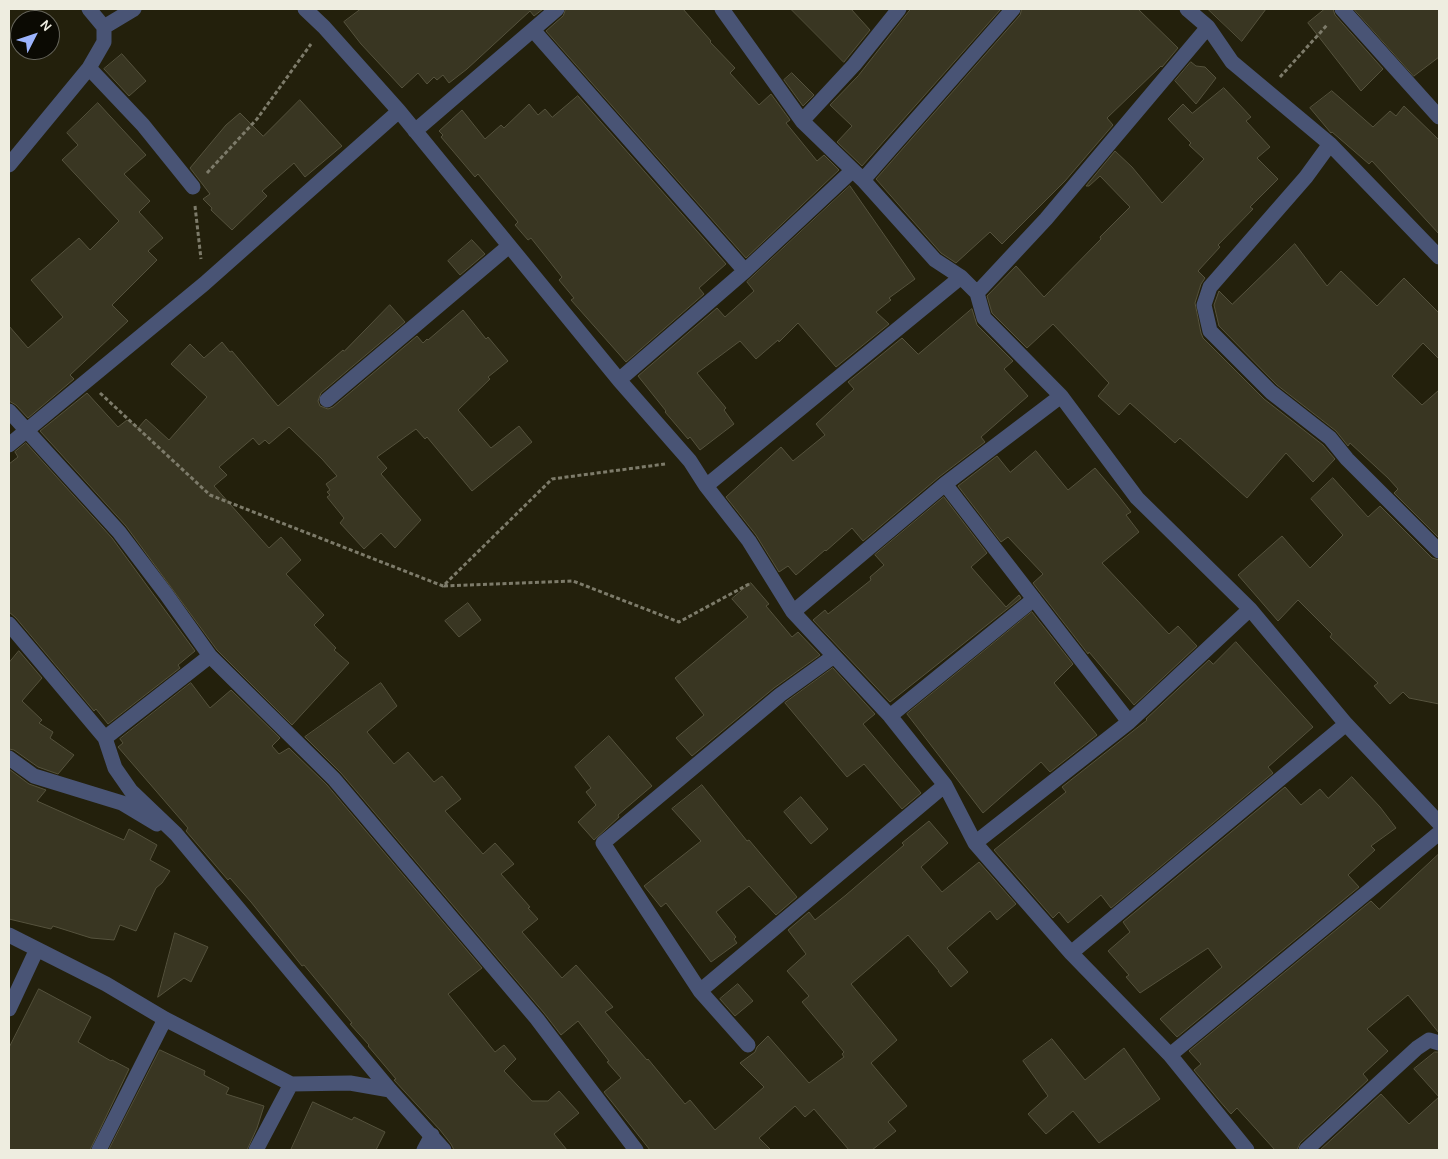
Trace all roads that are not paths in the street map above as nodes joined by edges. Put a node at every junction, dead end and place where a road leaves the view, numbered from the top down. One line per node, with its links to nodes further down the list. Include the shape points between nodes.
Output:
1 (89, 9): 10 (street)
2 (134, 9): 10 (street)
3 (557, 9): 12 (street)
4 (722, 9): 16 (street)
5 (899, 9): 16 (street, via 854,65)
6 (1013, 9): 20 (street)
7 (1187, 9): 11 (street)
8 (1342, 9): 15 (street)
9 (316, 15): 14 (street)
10 (104, 27): 13 (street, via 104,42)
11 (1208, 27): 18 (street, via 1232,62); 27 (street, via 1040,227)
12 (533, 30): 17 (street); 25 (street)
13 (89, 68): 19 (street); 21 (street)
14 (399, 111): 17 (street); 32 (street, via 204,284)
15 (1439, 117)
16 (802, 121): 20 (street)
17 (415, 131): 23 (street)
18 (1330, 144): 22 (street); 36 (street, via 1306,177 1210,287 1204,305 1210,331 1271,392 1330,438)
19 (9, 165)
20 (858, 175): 25 (street); 26 (street, via 935,260)
21 (193, 187)
22 (1434, 241): 24 (street)
23 (509, 246): 28 (street); 30 (street)
24 (1439, 257)
25 (745, 271): 28 (street)
26 (961, 277): 27 (street); 35 (street)
27 (977, 293): 29 (street, via 984,318)
28 (619, 380): 35 (street, via 690,461)
29 (1061, 396): 34 (street); 38 (street, via 1137,498)
30 (327, 400)
31 (9, 411): 32 (street)
32 (26, 430): 33 (street); 41 (street, via 119,532)
33 (9, 445)
34 (945, 484): 37 (street); 39 (street)
35 (706, 486): 39 (street, via 749,541)
36 (1439, 551)
37 (1034, 599): 43 (street); 44 (street)
38 (1250, 609): 44 (street); 45 (street)
39 (793, 612): 42 (street)
40 (9, 624): 46 (street)
41 (210, 656): 46 (street); 69 (street, via 334,779 537,1019)
42 (834, 656): 43 (street); 56 (street, via 780,695 603,844)
43 (890, 716): 48 (street)
44 (1130, 722): 52 (street)
45 (1346, 724): 49 (street); 55 (street)
46 (105, 738): 51 (street, via 116,768 131,791)
47 (9, 758): 51 (street, via 34,776 122,804)
48 (945, 784): 52 (street); 56 (street)
49 (1439, 823)
50 (1439, 833): 61 (street)
51 (176, 834): 63 (street)
52 (975, 843): 55 (street)
53 (9, 935): 54 (street)
54 (37, 950): 57 (street); 58 (street, via 106,984)
55 (1071, 953): 61 (street)
56 (700, 991): 60 (street)
57 (9, 1008)
58 (165, 1019): 62 (street); 65 (street)
59 (1439, 1043): 71 (street, via 1429,1040 1417,1048)
60 (748, 1045)
61 (1170, 1055): 70 (street)
62 (291, 1084): 63 (street, via 350,1083); 66 (street)
63 (390, 1090): 64 (street)
64 (432, 1135): 67 (street); 68 (street)
65 (99, 1150)
66 (256, 1150)
67 (424, 1150)
68 (444, 1150)
69 (636, 1150)
70 (1247, 1150)
71 (1306, 1150)

